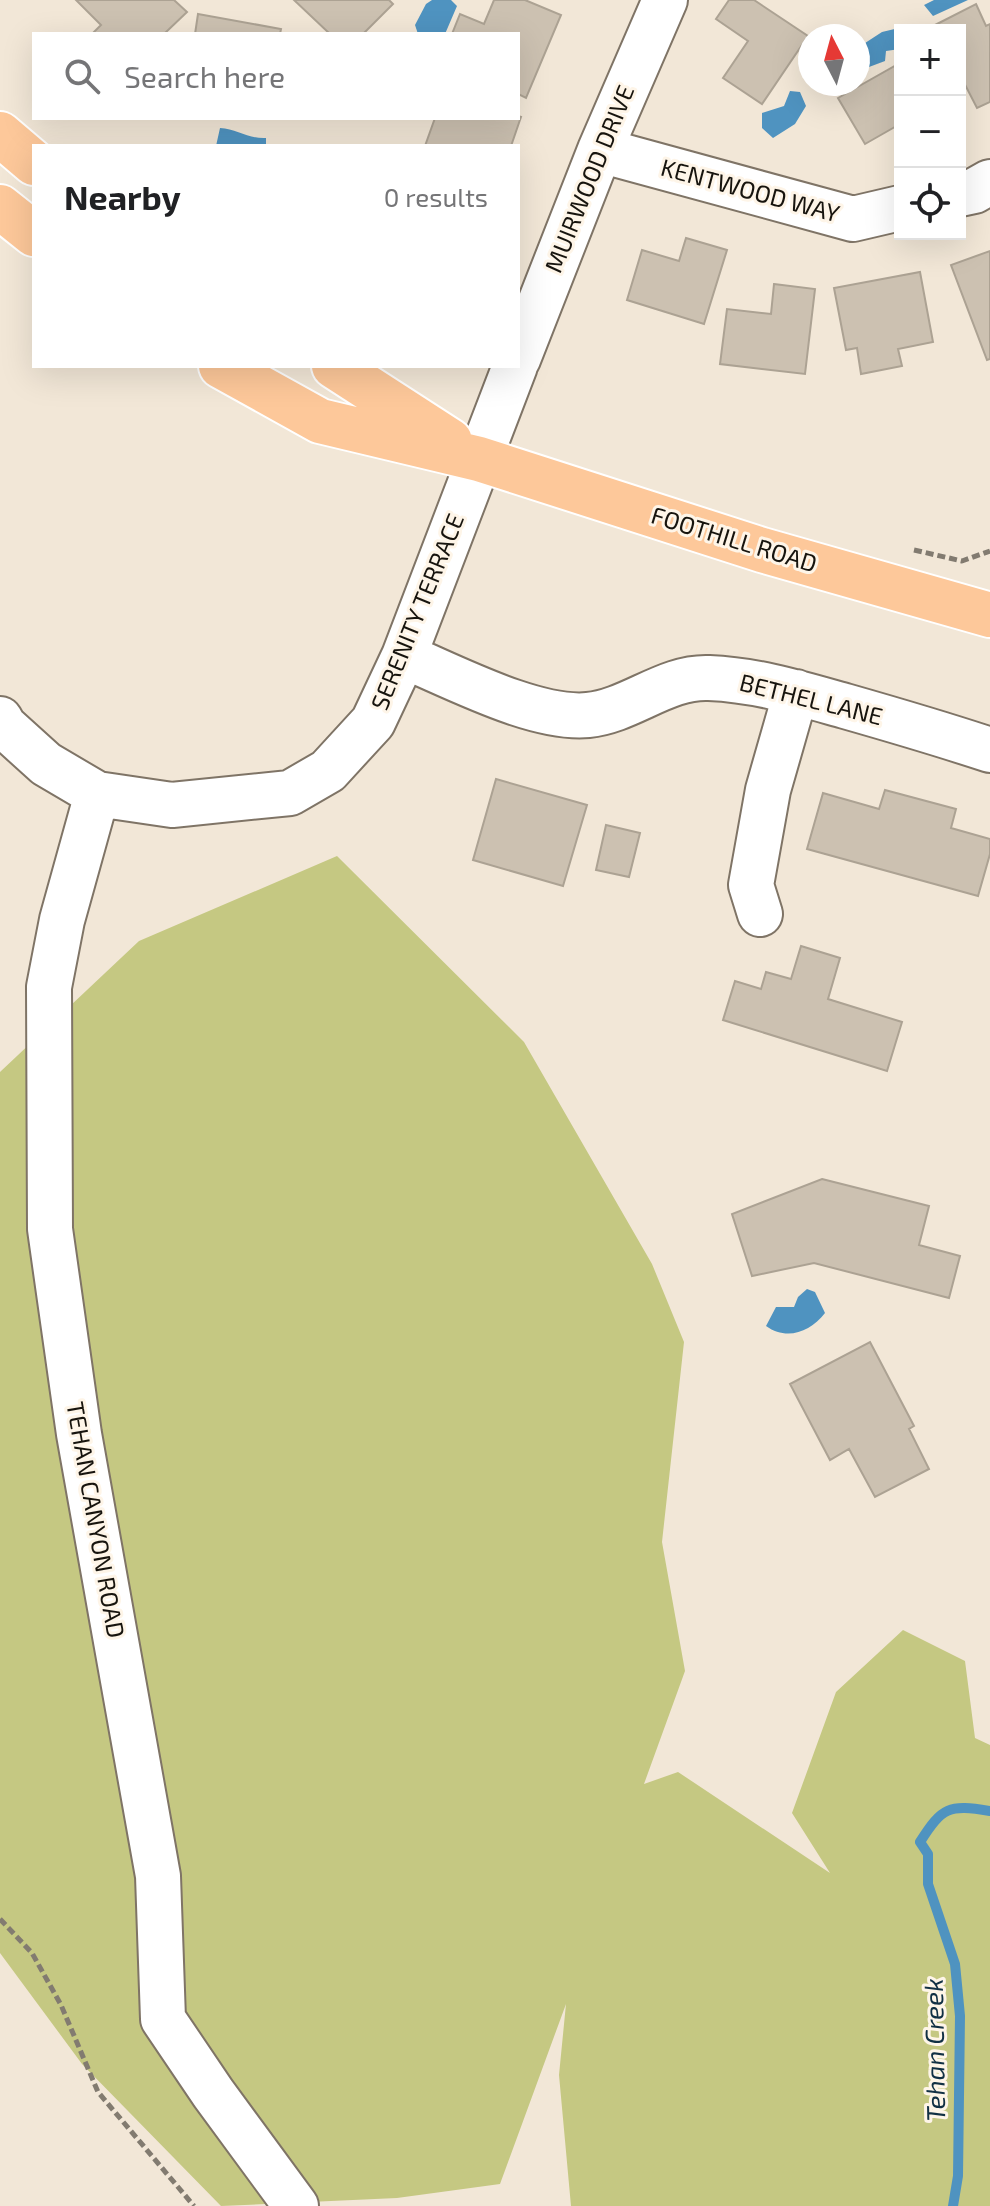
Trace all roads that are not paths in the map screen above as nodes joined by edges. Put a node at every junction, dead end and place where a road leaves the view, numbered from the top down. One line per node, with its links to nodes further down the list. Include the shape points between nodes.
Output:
1 (665, 0): 3 (street, MUIRWOOD DRIVE)
2 (0, 134): 4 (main road)
3 (600, 150): 8 (street, KENTWOOD WAY, via 853,219); 10 (street, MUIRWOOD DRIVE)
4 (32, 161)
5 (990, 182): 6 (street)
6 (966, 193)
7 (0, 207): 9 (main road)
8 (894, 209)
9 (32, 232)
10 (520, 354)
11 (225, 368): 14 (main road, FOOTHILL ROAD, via 320,421)
12 (337, 368): 14 (main road, FOOTHILL ROAD)
13 (514, 368): 14 (street)
14 (479, 459): 15 (main road, FOOTHILL ROAD, via 772,553); 16 (street, SERENITY TERRACE)
15 (990, 615)
16 (404, 656): 17 (street, BETHEL LANE, via 529,707 561,713 589,715 642,699 677,681 704,677 755,681); 20 (street, SERENITY TERRACE, via 373,722 328,771 290,793 172,805)
17 (796, 692): 19 (street, BETHEL LANE); 21 (street, via 768,790 751,885)
18 (0, 719): 20 (street, SERENITY TERRACE, via 46,764)
19 (990, 750)
20 (97, 794): 22 (street, TEHAN CANYON ROAD, via 49,987 50,1229 79,1434 158,1876 163,2019)
21 (760, 914)
22 (296, 2206)

